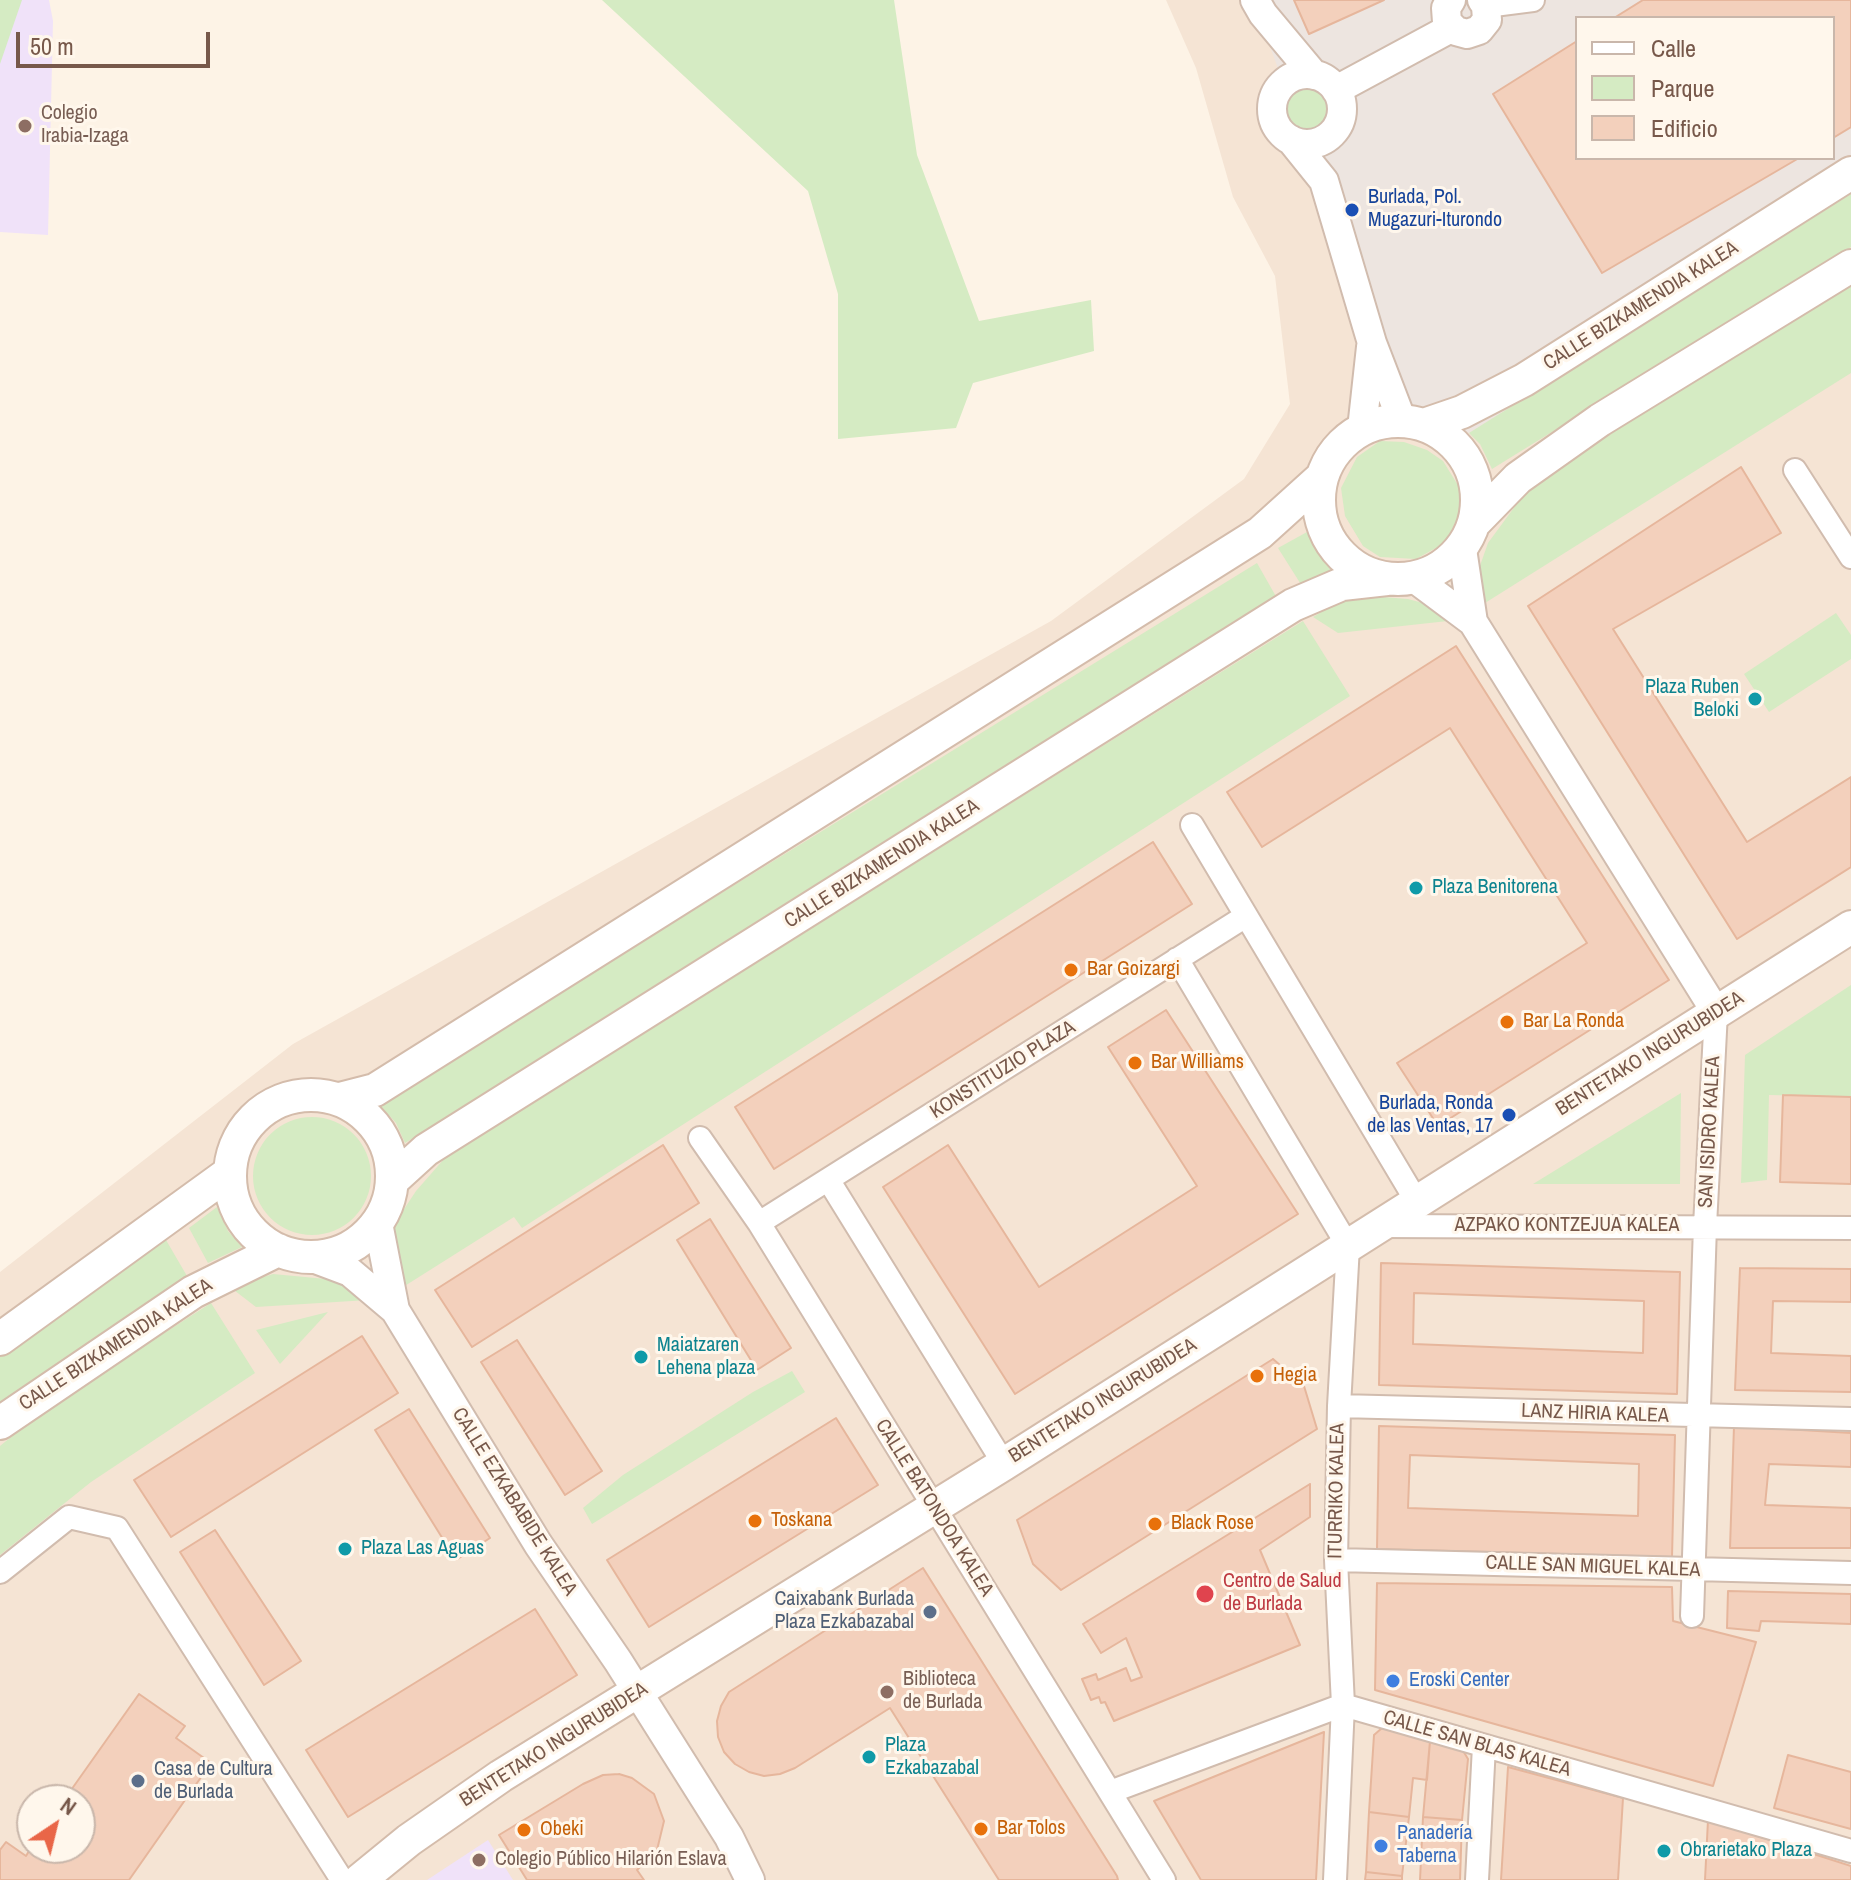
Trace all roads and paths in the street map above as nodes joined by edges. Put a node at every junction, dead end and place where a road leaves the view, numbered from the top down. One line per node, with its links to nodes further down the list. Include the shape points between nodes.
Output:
1 (1533, 0): 2 (street)
2 (1484, 3): 4 (street, via 1487,20 1467,34)
3 (1259, 7): 5 (street); 6 (street)
4 (1451, 14): 6 (street)
5 (1284, 83): 6 (street, via 1293,77); 8 (street, via 1272,113)
6 (1325, 83): 7 (street, via 1342,108)
7 (1337, 126): 8 (street, via 1312,144); 10 (street)
8 (1291, 140): 10 (street)
9 (1851, 173): 13 (main road, CALLE BIZKAMENDIA KALEA, via 1524,380 1462,412)
10 (1324, 181): 12 (street)
11 (1851, 266): 17 (main road, via 1600,420 1518,478)
12 (1372, 343): 13 (street); 14 (street)
13 (1413, 423): 14 (main road, via 1382,422); 17 (main road, via 1445,436 1474,475 1478,498)
14 (1362, 429): 16 (main road, via 1331,457)
15 (1795, 470): 18 (street)
16 (1322, 477): 19 (main road, via 1318,504 1324,531 1339,554 1360,571); 26 (main road, via 1247,542 375,1090)
17 (1468, 536): 19 (main road, via 1448,563 1432,573); 20 (street)
18 (1851, 557)
19 (1400, 579): 20 (street); 29 (main road, CALLE BIZKAMENDIA KALEA, via 1342,584 1293,605 426,1150)
20 (1473, 622): 25 (street)
21 (1192, 825): 22 (street)
22 (1246, 916): 24 (street, KONSTITUZIO PLAZA); 31 (street)
23 (1851, 927): 25 (main road, BENTETAKO INGURUBIDEA)
24 (1177, 959): 30 (street, KONSTITUZIO PLAZA); 37 (street)
25 (1716, 1012): 31 (main road, BENTETAKO INGURUBIDEA); 35 (street, SAN ISIDRO KALEA)
26 (340, 1099): 28 (main road, via 314,1094 266,1107 246,1125); 29 (main road, via 380,1131)
27 (700, 1138): 33 (street, CALLE BATONDOA KALEA)
28 (229, 1173): 38 (main road, via 242,1219); 41 (main road)
29 (393, 1180): 32 (main road)
30 (829, 1181): 33 (street, KONSTITUZIO PLAZA); 46 (street)
31 (1417, 1202): 34 (main road, BENTETAKO INGURUBIDEA)
32 (378, 1223): 39 (main road, via 360,1242); 40 (street, CALLE EZKABABIDE KALEA)
33 (759, 1223): 47 (street, CALLE BATONDOA KALEA)
34 (1379, 1226): 35 (street, AZPAKO KONTZEJUA KALEA); 37 (main road, BENTETAKO INGURUBIDEA)
35 (1705, 1226): 36 (street, AZPAKO KONTZEJUA KALEA); 43 (street, SAN ISIDRO KALEA)
36 (1851, 1228)
37 (1348, 1246): 42 (street, ITURRIKO KALEA); 46 (main road, BENTETAKO INGURUBIDEA)
38 (278, 1250): 39 (main road); 45 (main road, CALLE BIZKAMENDIA KALEA, via 193,1292)
39 (310, 1257): 40 (street, CALLE EZKABABIDE KALEA, via 350,1272)
40 (395, 1310): 53 (street, CALLE EZKABABIDE KALEA, via 538,1544)
41 (0, 1339)
42 (1339, 1406): 43 (street, LANZ HIRIA KALEA); 48 (street, ITURRIKO KALEA)
43 (1698, 1417): 44 (street, LANZ HIRIA KALEA); 49 (street, SAN ISIDRO KALEA)
44 (1851, 1419)
45 (0, 1423)
46 (1004, 1464): 47 (main road, BENTETAKO INGURUBIDEA)
47 (934, 1508): 53 (main road, BENTETAKO INGURUBIDEA); 56 (street, CALLE BATONDOA KALEA)
48 (1336, 1560): 49 (street, CALLE SAN MIGUEL KALEA); 54 (street, ITURRIKO KALEA)
49 (1692, 1569): 51 (street, CALLE SAN MIGUEL KALEA); 52 (street, SAN ISIDRO KALEA)
50 (0, 1572): 58 (street, via 69,1517 117,1528)
51 (1851, 1573)
52 (1692, 1616)
53 (637, 1691): 59 (main road, BENTETAKO INGURUBIDEA, via 501,1776); 60 (street, via 729,1837)
54 (1343, 1705): 55 (street, CALLE SAN BLAS KALEA); 56 (street); 62 (street, ITURRIKO KALEA)
55 (1484, 1746): 57 (street, CALLE SAN BLAS KALEA); 63 (street)
56 (1110, 1792): 61 (street, CALLE BATONDOA KALEA)
57 (1851, 1851)
58 (342, 1880)
59 (360, 1880)
60 (750, 1880)
61 (1164, 1880)
62 (1335, 1880)
63 (1477, 1880)

